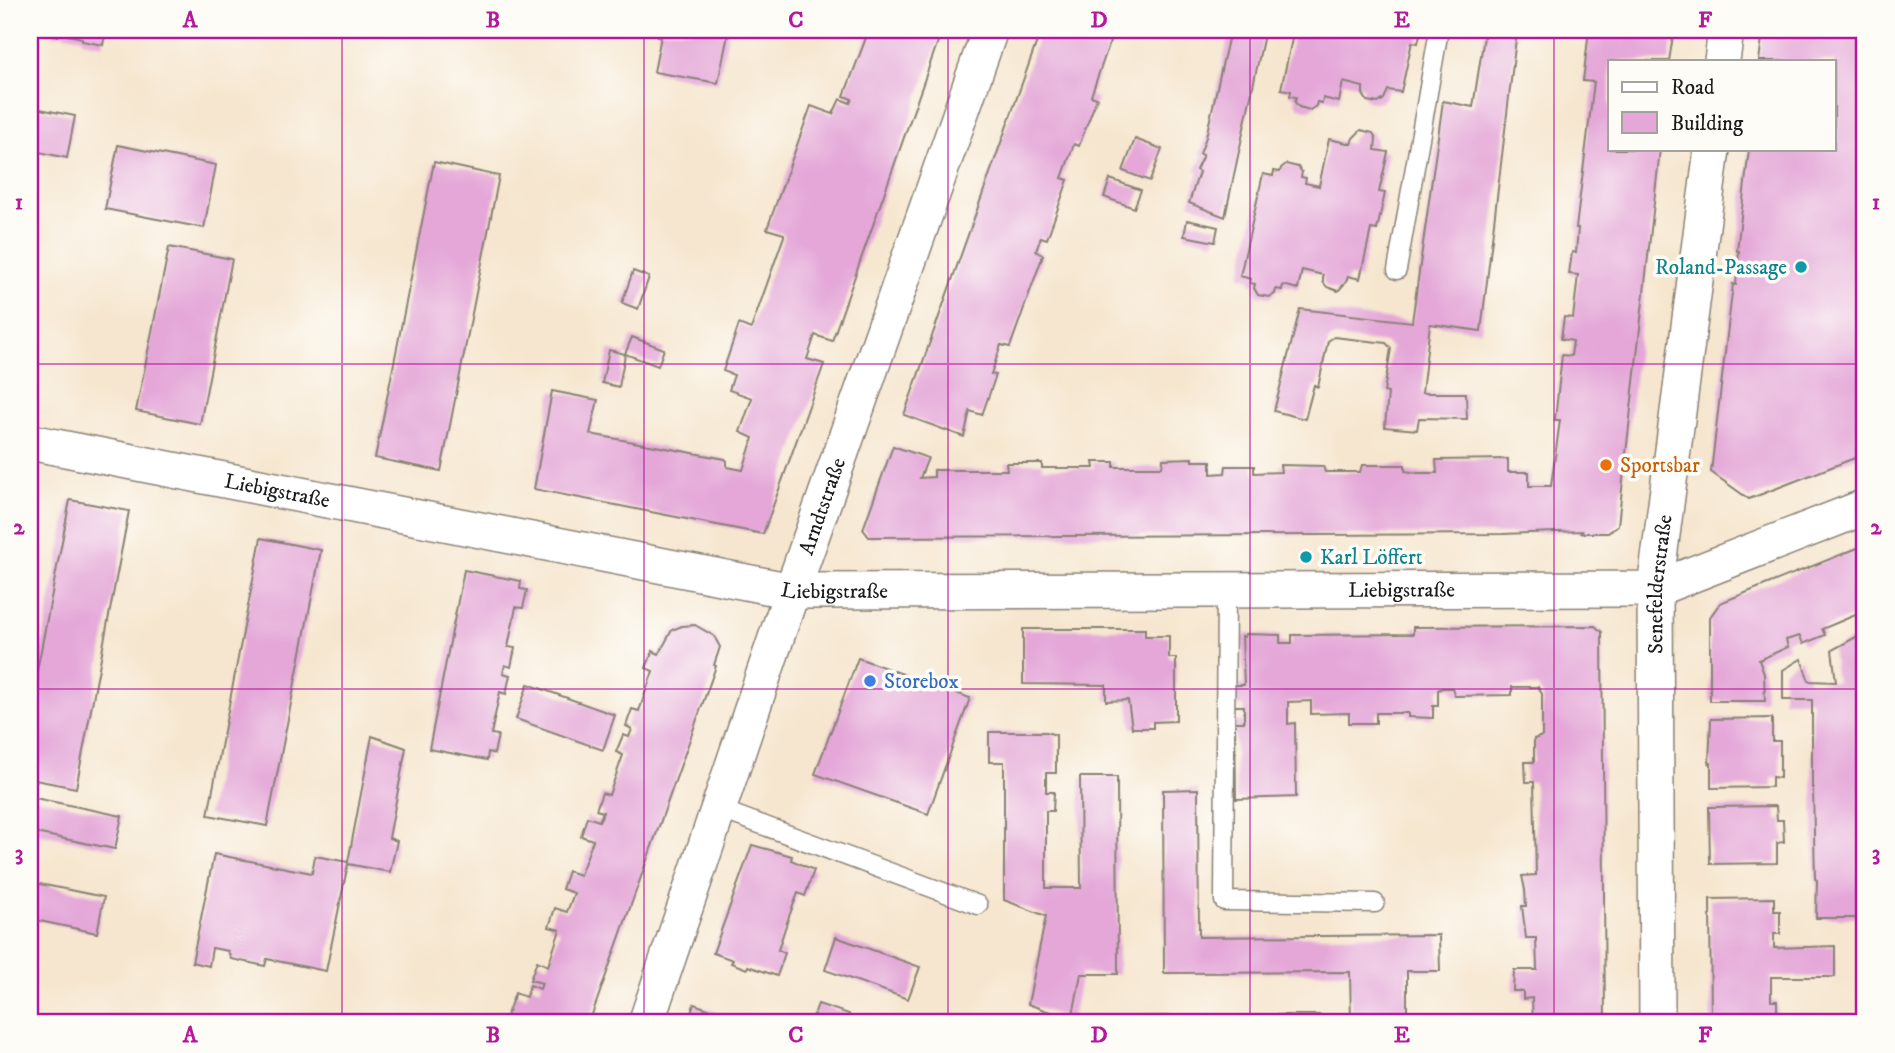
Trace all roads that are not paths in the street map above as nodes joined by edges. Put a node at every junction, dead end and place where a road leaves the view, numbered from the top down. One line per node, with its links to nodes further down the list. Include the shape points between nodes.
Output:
1 (990, 30): 11 (street, Arndtstraße)
2 (1440, 30): 6 (lane)
3 (1726, 30): 4 (street)
4 (1722, 60)
5 (1712, 150): 9 (street, Senefelderstraße)
6 (1397, 270)
7 (30, 442): 11 (street, Liebigstraße)
8 (1865, 507): 9 (street)
9 (1655, 589): 10 (street, Liebigstraße); 16 (street, Senefelderstraße)
10 (1226, 590): 11 (street, Liebigstraße); 13 (lane, via 1224,901)
11 (792, 591): 12 (street, Arndtstraße)
12 (719, 809): 14 (lane); 15 (street, Arndtstraße)
13 (1375, 903)
14 (978, 905)
15 (646, 1023)
16 (1657, 1023)

